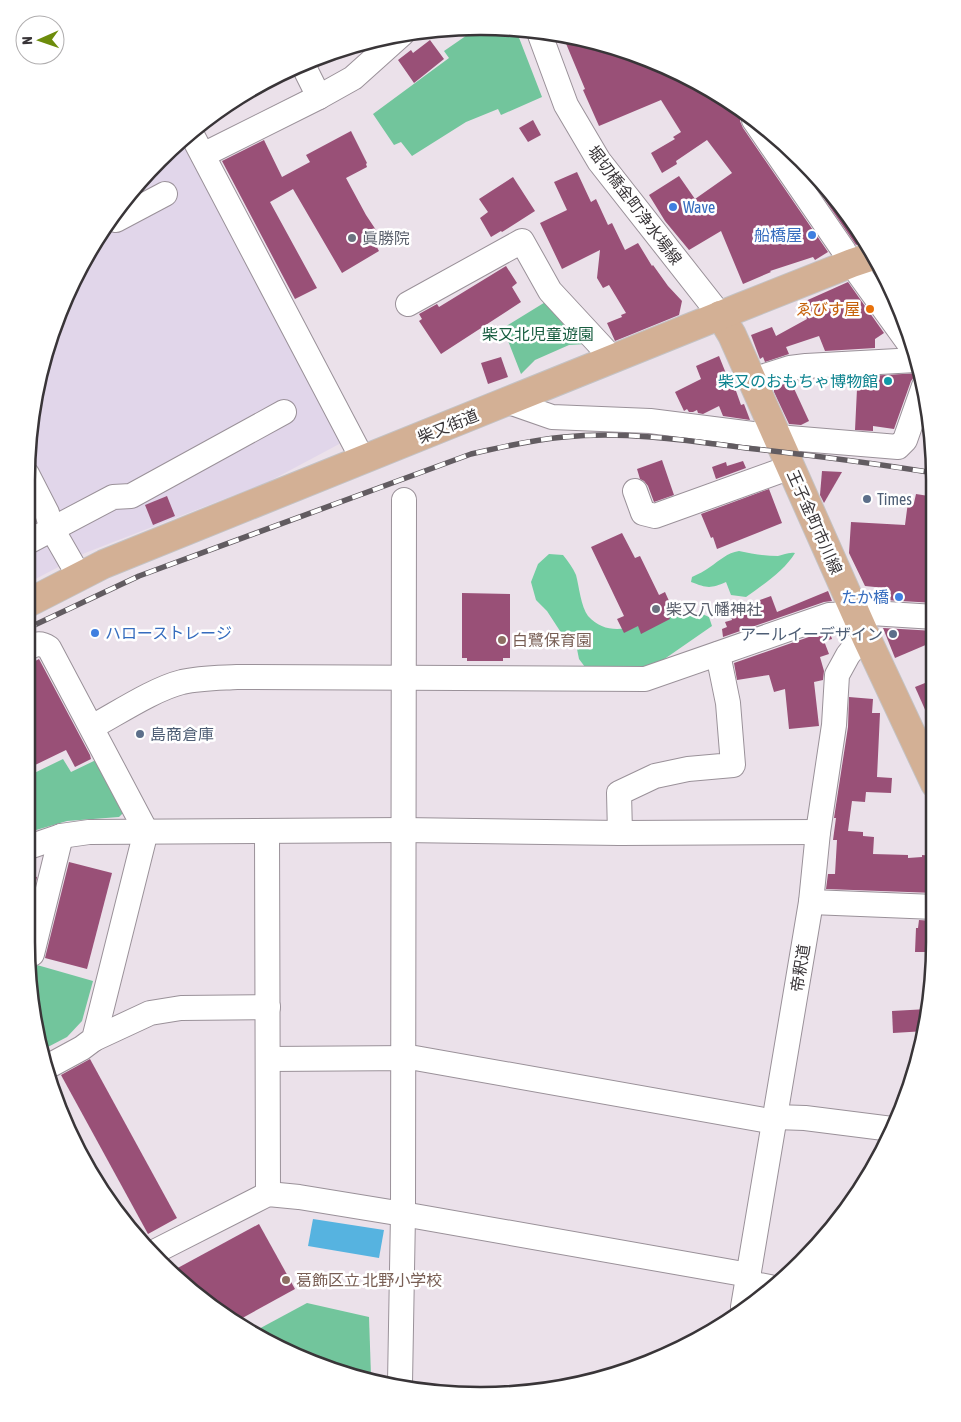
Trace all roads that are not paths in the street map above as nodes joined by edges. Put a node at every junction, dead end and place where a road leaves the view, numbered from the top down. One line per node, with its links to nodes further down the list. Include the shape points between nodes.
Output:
1 (542, 39): 14 (street, 堀切橋金町浄水場線, via 566,105 599,161)
2 (390, 45): 4 (street, via 353,78)
3 (306, 71): 4 (street)
4 (318, 97): 7 (street)
5 (195, 139): 7 (street)
6 (769, 141): 10 (street)
7 (203, 155): 22 (street)
8 (165, 194): 9 (street)
9 (121, 217)
10 (844, 251)
11 (866, 265): 13 (street); 14 (main road, 柴又街道, via 852,263)
12 (408, 304): 15 (street, via 522,241 550,290)
13 (894, 314)
14 (720, 315): 15 (main road, 柴又街道); 17 (main road, 王子金町市川線)
15 (613, 359): 18 (main road, 柴又街道)
16 (910, 360): 17 (street, via 806,366)
17 (752, 380): 21 (main road, 王子金町市川線)
18 (509, 402): 21 (street, via 552,417 650,421); 22 (main road, 柴又街道)
19 (918, 402): 21 (street, via 905,440 898,447)
20 (284, 412): 27 (street, via 131,496 113,497)
21 (777, 437): 23 (main road, 王子金町市川線)
22 (363, 460): 29 (main road, 柴又街道)
23 (791, 467): 25 (street, via 655,516 643,513); 31 (main road, 王子金町市川線)
24 (35, 490): 27 (street)
25 (635, 491)
26 (404, 500): 36 (street)
27 (52, 529): 28 (street); 29 (street)
28 (35, 538)
29 (78, 576): 30 (main road, 柴又街道)
30 (35, 599)
31 (855, 613): 32 (street); 33 (main road, 王子金町市川線); 35 (street, via 829,615)
32 (926, 617)
33 (867, 639): 38 (main road, 王子金町市川線); 42 (street, 帝釈道, via 856,644 837,675 834,725)
34 (35, 644): 37 (street, via 49,648)
35 (718, 654): 36 (street, via 645,679); 43 (street, via 728,703 733,765 655,776 619,793)
36 (404, 678): 37 (street, via 203,679 181,683 154,694); 39 (street)
37 (92, 728): 40 (street)
38 (926, 765)
39 (403, 830): 41 (street); 43 (street); 51 (street)
40 (146, 831): 41 (street); 44 (street); 50 (street)
41 (267, 831): 49 (street)
42 (818, 832): 43 (street); 46 (street, 帝釈道)
43 (620, 833)
44 (61, 836): 45 (street); 48 (street)
45 (35, 845)
46 (811, 902): 47 (street); 54 (street, 帝釈道)
47 (926, 907)
48 (35, 942)
49 (268, 1007): 50 (street, via 181,1008 150,1013); 52 (street)
50 (94, 1039): 53 (street)
51 (402, 1058): 52 (street); 54 (street, via 425,1059); 57 (street)
52 (268, 1059): 56 (street)
53 (52, 1064)
54 (775, 1119): 55 (street, via 805,1118); 59 (street, 帝釈道)
55 (885, 1128)
56 (268, 1194): 57 (street); 58 (street)
57 (402, 1214): 59 (street); 61 (street)
58 (159, 1250)
59 (756, 1282): 60 (street, 帝釈道)
60 (748, 1298)
61 (400, 1379)

